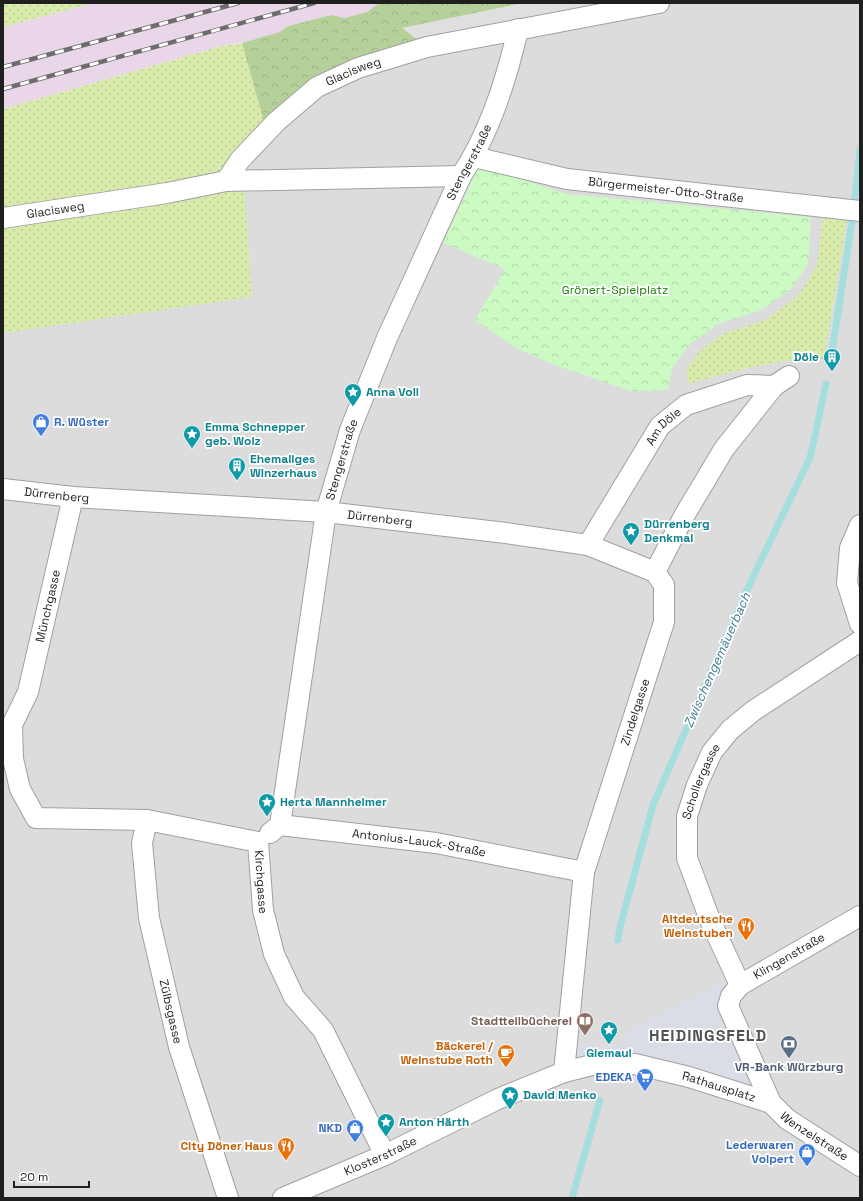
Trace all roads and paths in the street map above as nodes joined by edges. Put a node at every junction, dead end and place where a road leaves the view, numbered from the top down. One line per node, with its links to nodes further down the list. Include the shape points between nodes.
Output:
1 (659, 3): 2 (street, Glacisweg)
2 (518, 29): 3 (street, Stengerstraße, via 509,68); 5 (street, Glacisweg, via 427,47 358,68 317,87 276,122 240,160)
3 (474, 157): 4 (street, Stengerstraße); 6 (street, Bürgermeister-Otto-Straße, via 566,178)
4 (461, 176): 5 (street, Glacisweg); 10 (street, Stengerstraße, via 384,346 350,430)
5 (226, 181): 7 (street, Glacisweg)
6 (854, 210)
7 (3, 218)
8 (3, 489): 9 (street, Dürrenberg)
9 (73, 497): 10 (street, Dürrenberg); 16 (street, Münchgasse, via 28,692)
10 (326, 512): 12 (street, Dürrenberg); 18 (street, Stengerstraße)
11 (860, 525): 14 (street, via 850,548 847,583)
12 (588, 545): 13 (street, Dürrenberg); 13 (street, Am Döle, via 660,426 686,405 748,385 781,381 724,449 684,516)
13 (655, 572): 20 (street, Zindelgasse, via 664,585 664,622)
14 (860, 624)
15 (860, 640): 22 (street, Schollergasse, via 753,711 730,730 712,752 697,785 687,816 687,858 710,920)
16 (10, 711): 17 (street, Kirchgasse, via 13,759 20,789 36,818)
17 (147, 820): 19 (street, Kirchgasse); 28 (street, Zülbsgasse, via 142,843 149,918 178,1047)
18 (280, 825): 19 (street); 20 (street, Antonius-Lauck-Straße, via 436,843)
19 (258, 842): 26 (street, Kirchgasse, via 263,910 274,954 294,997 323,1030)
20 (584, 872): 24 (street, Zindelgasse)
21 (860, 916): 22 (street, Klingenstraße)
22 (740, 985): 23 (street, Klingenstraße, via 731,996)
23 (728, 1006): 25 (street, Rathausplatz)
24 (564, 1072): 25 (street, Rathausplatz, via 592,1065 635,1064 689,1077); 26 (street, Klosterstraße, via 498,1099)
25 (770, 1103): 27 (street, Wenzelstraße, via 787,1119)
26 (385, 1155): 29 (street, Klosterstraße)
27 (860, 1166)
28 (228, 1198)
29 (283, 1198)

